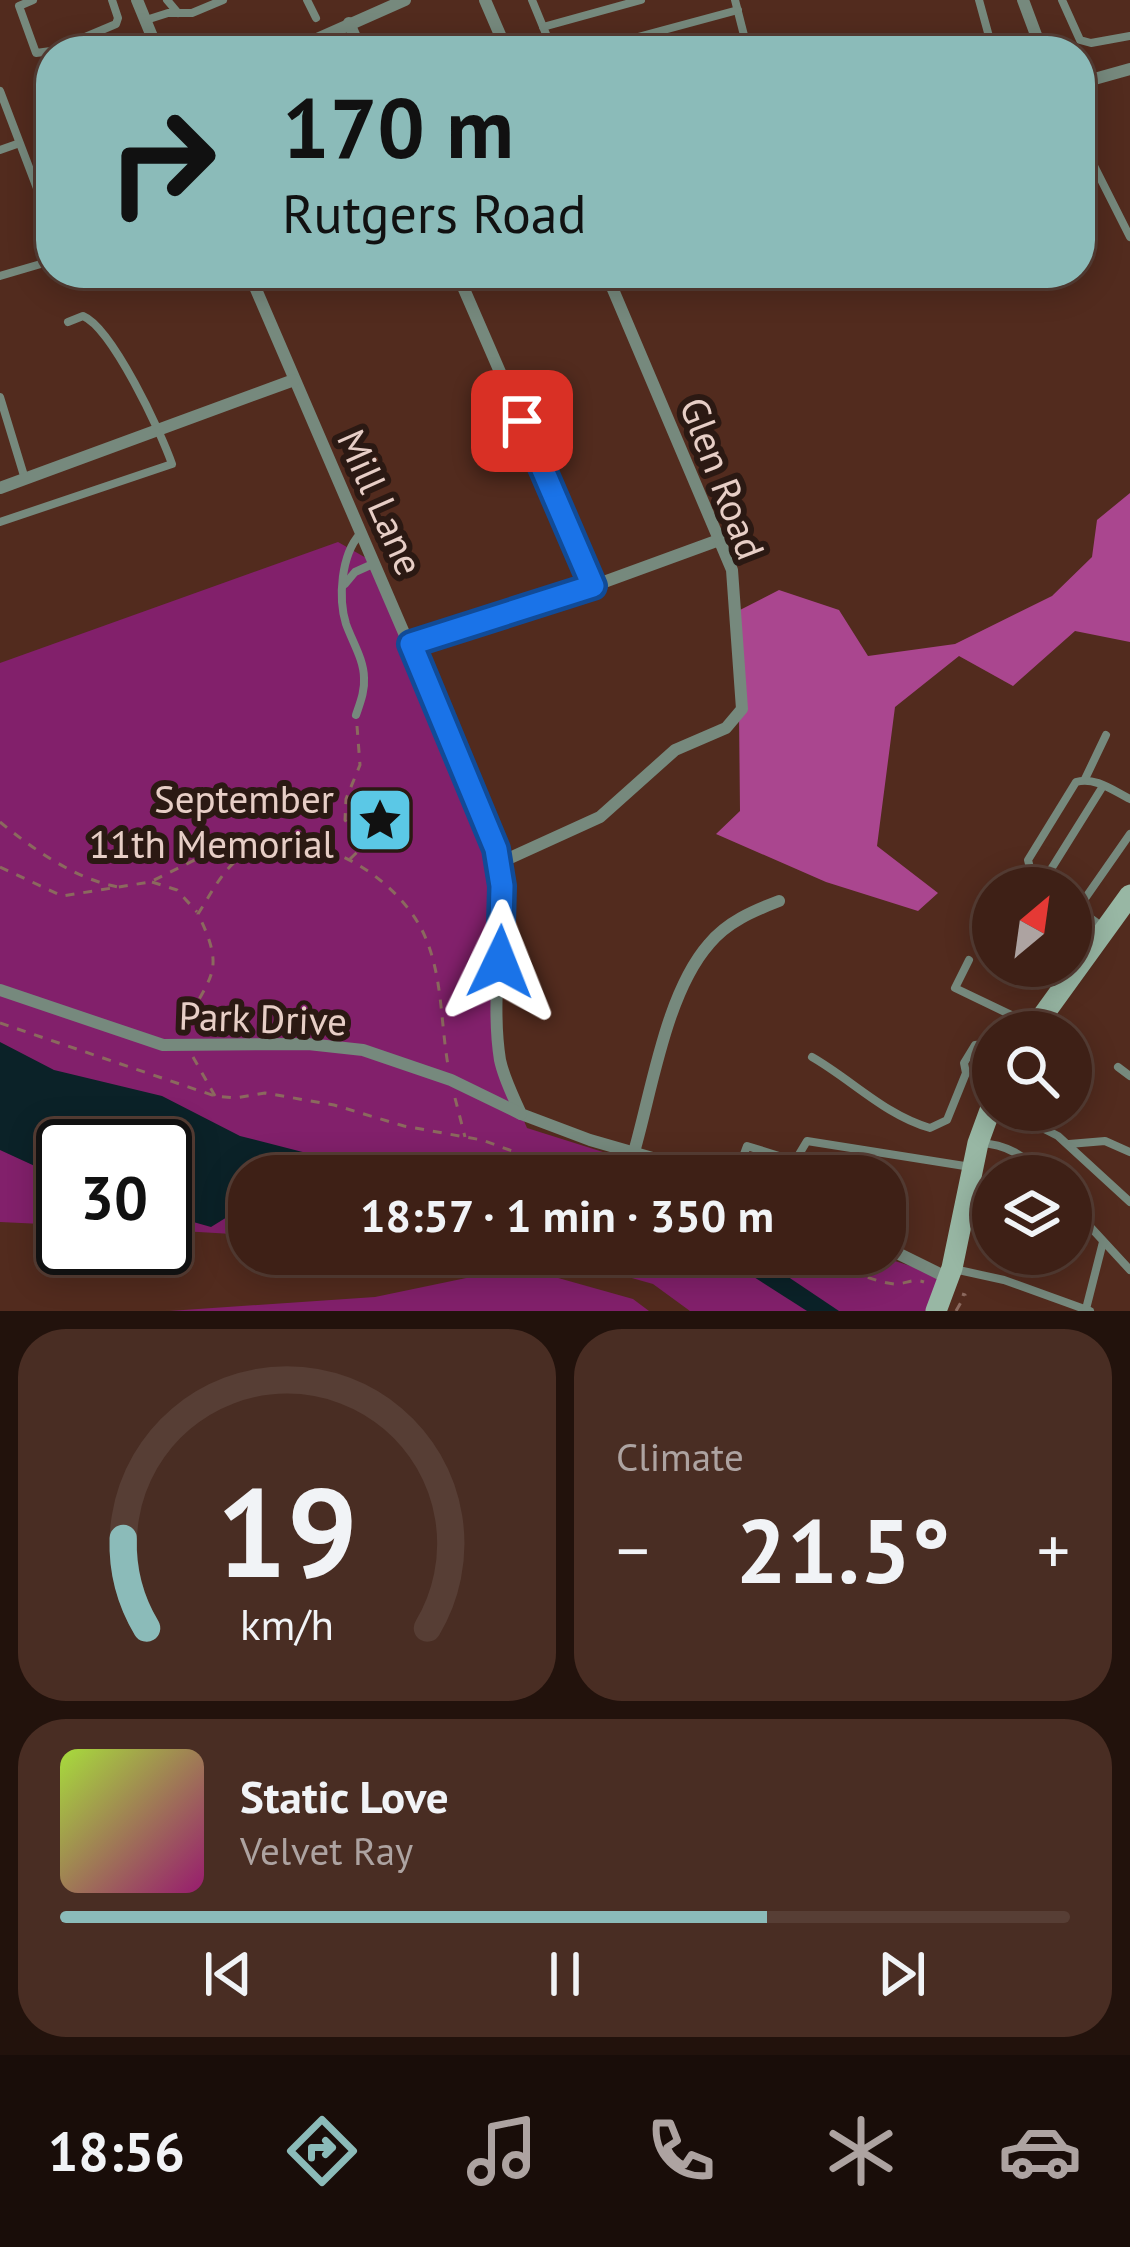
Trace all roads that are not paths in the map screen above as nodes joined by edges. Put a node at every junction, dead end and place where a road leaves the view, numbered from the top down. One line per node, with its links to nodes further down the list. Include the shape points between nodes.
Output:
1 (33, 0): 14 (lane)
2 (137, 0): 19 (street)
3 (167, 0): 17 (lane)
4 (223, 0): 17 (lane)
5 (308, 0): 18 (lane)
6 (405, 0): 16 (street)
7 (484, 0): 26 (street)
8 (532, 0): 21 (lane)
9 (641, 0): 21 (lane)
10 (979, 0): 30 (lane)
11 (1023, 0): 31 (street)
12 (1062, 0): 32 (lane)
13 (117, 1): 22 (lane, via 113,27)
14 (18, 3): 35 (lane)
15 (736, 5): 28 (lane); 29 (lane)
16 (375, 6): 20 (street)
17 (178, 14): 19 (lane)
18 (316, 18)
19 (146, 20): 23 (street)
20 (349, 23): 24 (street); 25 (street)
21 (543, 27): 27 (lane)
22 (90, 36)
23 (152, 36)
24 (322, 36)
25 (355, 36)
26 (500, 36)
27 (547, 36)
28 (635, 36)
29 (744, 36)
30 (989, 36)
31 (1036, 36)
32 (1078, 36)
33 (1130, 36): 34 (lane)
34 (1095, 42)
35 (36, 53)
36 (1130, 68): 37 (street)
37 (1095, 78)
38 (0, 91): 39 (lane)
39 (17, 144): 40 (lane); 42 (lane)
40 (0, 150)
41 (1095, 167): 43 (lane)
42 (36, 182)
43 (1130, 237)
44 (36, 265): 45 (lane)
45 (0, 275)
46 (255, 288): 50 (street, Mill Lane)
47 (464, 288): 60 (street)
48 (613, 288): 57 (street, Glen Road)
49 (68, 322): 52 (lane, via 91,319)
50 (294, 380): 52 (street); 56 (street, Mill Lane)
51 (0, 397): 53 (lane)
52 (160, 429): 53 (street); 55 (lane, via 172,464)
53 (25, 478): 54 (street)
54 (0, 488)
55 (0, 522)
56 (361, 532): 58 (street, Mill Lane); 59 (lane)
57 (719, 540): 60 (street); 68 (street, Glen Road, via 732,570 743,688 736,720 675,750 600,817)
58 (375, 563): 59 (lane); 61 (street, Mill Lane)
59 (344, 585): 62 (lane, via 344,618 364,671)
60 (593, 586): 61 (street)
61 (411, 644): 68 (street, Mill Lane)
62 (356, 715)
63 (1106, 735): 64 (lane)
64 (1085, 779): 65 (lane); 69 (lane, via 1076,782)
65 (1103, 786): 66 (lane); 70 (lane)
66 (1130, 799)
67 (1130, 834): 71 (lane)
68 (499, 863): 84 (street, Mill Lane, via 498,1038)
69 (1030, 867)
70 (1057, 867)
71 (1092, 884)
72 (1130, 895): 75 (main road)
73 (779, 901): 89 (street, via 726,927 697,961 676,1004)
74 (1092, 920): 75 (lane)
75 (1105, 929): 79 (main road)
76 (969, 960): 78 (lane, via 955,988)
77 (0, 990): 84 (street, Park Drive, via 140,1040 188,1048 335,1046 385,1057)
78 (999, 1011)
79 (1046, 1011)
80 (972, 1050): 81 (lane, via 947,1120 931,1128)
81 (812, 1057)
82 (1118, 1067): 83 (lane)
83 (1130, 1076)
84 (521, 1114): 89 (street)
85 (982, 1131): 87 (main road)
86 (1045, 1131): 88 (lane)
87 (978, 1143): 96 (main road); 97 (lane)
88 (1068, 1144): 90 (lane, via 1105,1141); 100 (lane)
89 (634, 1152): 91 (street)
90 (1130, 1152)
91 (644, 1155)
92 (744, 1155): 93 (lane, via 747,1146)
93 (776, 1155)
94 (799, 1155): 95 (lane, via 807,1142)
95 (893, 1155)
96 (975, 1155)
97 (1021, 1155)
98 (906, 1157): 99 (lane)
99 (972, 1167): 105 (main road)
100 (1130, 1202)
101 (1092, 1228): 102 (lane)
102 (1103, 1240): 104 (lane); 106 (lane)
103 (906, 1255): 105 (street)
104 (1130, 1270)
105 (950, 1273): 106 (lane, via 1004,1280); 107 (main road)
106 (1088, 1310)
107 (936, 1311)

